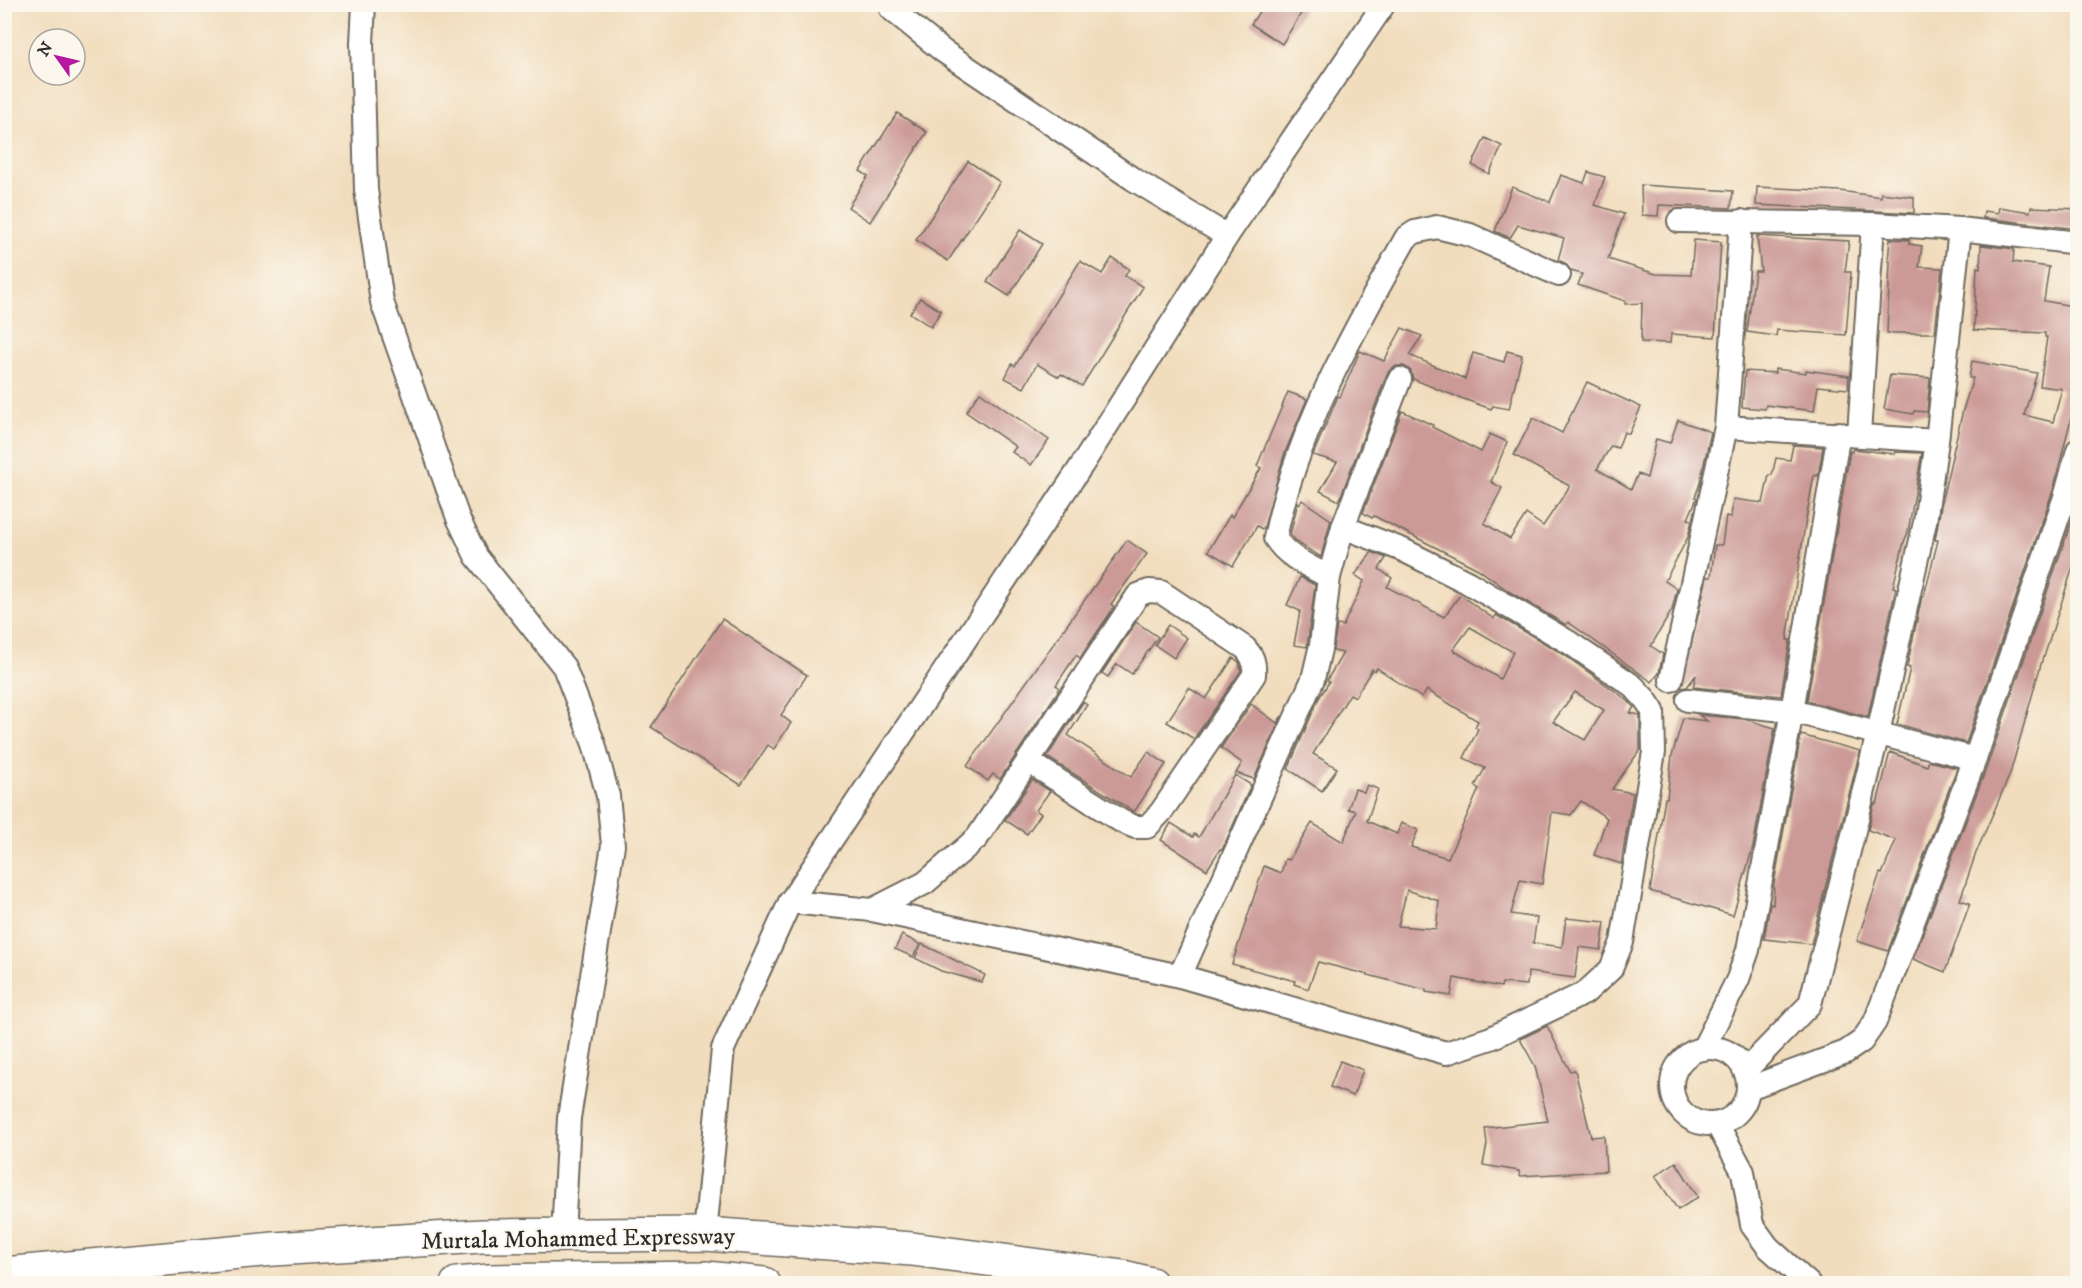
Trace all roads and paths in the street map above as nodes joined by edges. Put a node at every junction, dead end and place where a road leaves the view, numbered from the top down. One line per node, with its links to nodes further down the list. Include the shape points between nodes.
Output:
1 (364, 4): 31 (street, via 366,190 382,302 458,518 476,556 564,667 594,744 608,796 613,845 569,1118)
2 (889, 4): 8 (street, via 943,51 1133,179)
3 (1384, 4): 8 (street)
4 (1679, 221): 5 (street)
5 (1741, 221): 6 (street); 12 (street)
6 (1873, 224): 7 (street); 13 (street)
7 (1960, 229): 9 (street); 14 (street)
8 (1227, 236): 24 (street, via 1082,465)
9 (2078, 243)
10 (1559, 275): 17 (street, via 1470,235 1437,227 1406,238 1346,346 1281,510 1275,538 1282,548)
11 (1400, 379): 16 (street)
12 (1726, 427): 13 (street); 18 (street)
13 (1849, 434): 14 (street); 20 (street)
14 (1937, 441): 21 (street, via 1925,522)
15 (2078, 450): 22 (street)
16 (1342, 527): 17 (street); 26 (street, via 1403,550 1467,582 1570,643 1633,686 1645,699 1653,711 1654,752 1622,942 1611,969 1585,993 1491,1038 1446,1053)
17 (1329, 577): 26 (street, via 1313,679)
18 (1671, 680)
19 (1688, 700): 20 (street)
20 (1792, 711): 21 (street); 27 (street, via 1748,950)
21 (1878, 733): 22 (street); 28 (street, via 1810,1004)
22 (1975, 759): 28 (street, via 1875,1022 1862,1041 1846,1052)
23 (1028, 761): 23 (street, via 1138,595 1161,592 1245,648 1255,662 1254,675 1147,827 1120,821); 25 (street, via 976,838 925,884)
24 (790, 902): 25 (street); 30 (street, via 723,1049)
25 (872, 910): 26 (street)
26 (1180, 976)
27 (1704, 1049): 28 (street, via 1720,1049 1735,1057); 29 (street, via 1688,1056 1677,1069 1672,1085 1675,1102 1686,1116 1700,1123)
28 (1747, 1079): 29 (street, via 1744,1104 1733,1117)
29 (1718, 1124): 36 (street, via 1743,1172 1752,1225 1768,1247)
30 (705, 1234): 31 (highway, Murtala Mohammed Expressway); 35 (highway, Murtala Mohammed Expressway, via 912,1249)
31 (563, 1236): 32 (highway, Murtala Mohammed Expressway, via 482,1236 274,1249)
32 (4, 1274)
33 (457, 1284): 34 (highway, Murtala Mohammed Expressway, via 706,1278)
34 (764, 1284)
35 (1151, 1284)
36 (1809, 1284)

